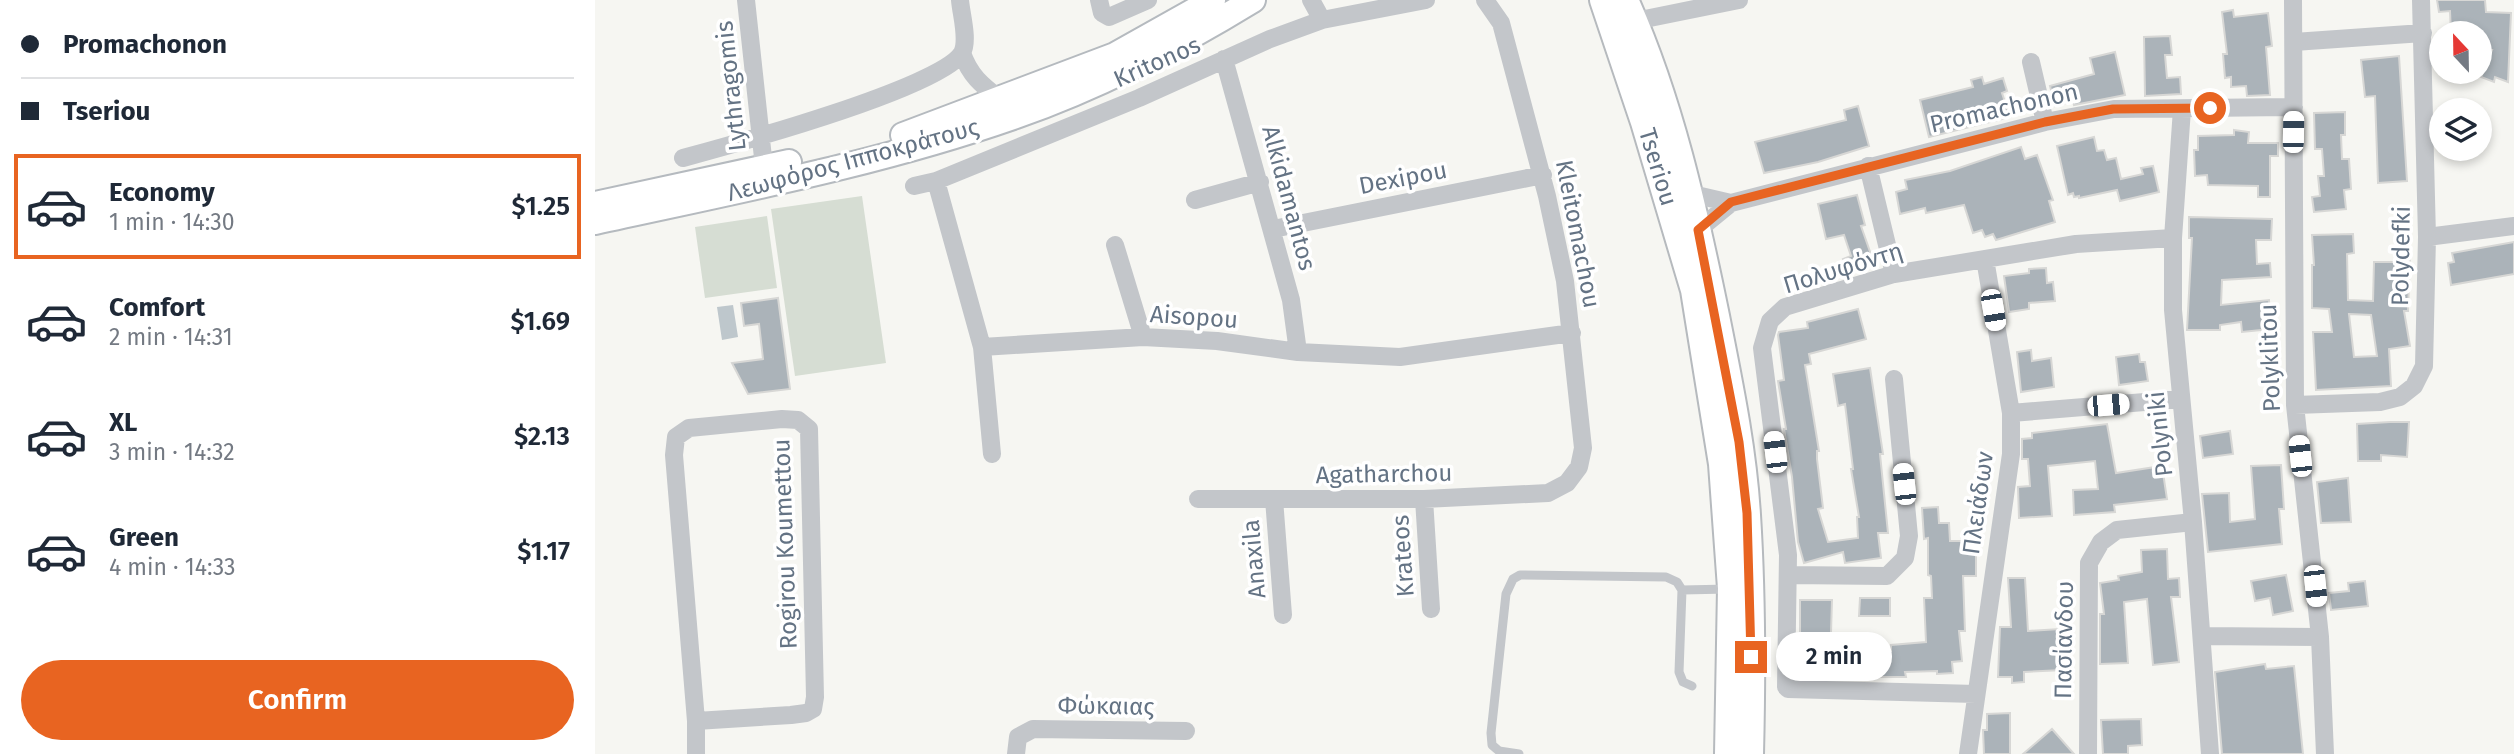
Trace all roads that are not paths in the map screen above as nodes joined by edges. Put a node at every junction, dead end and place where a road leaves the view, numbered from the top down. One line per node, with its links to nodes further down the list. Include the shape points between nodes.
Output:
1 (746, 0): 27 (street, Lythragomis)
2 (960, 0): 18 (street)
3 (1148, 0): 13 (street, via 1109,17)
4 (1213, 0): 22 (main road, Λεωφόρος Ιπποκράτους, via 1115,55)
5 (1253, 0): 39 (main road, Λεωφόρος Ιπποκράτους, via 1121,73 1018,116 874,160)
6 (1311, 0): 15 (street)
7 (1426, 0): 15 (street, Kritonos)
8 (1485, 0): 31 (street, Kleitomachou, via 1501,23)
9 (1603, 0): 63 (main road, Tseriou, via 1694,290 1722,464)
10 (1739, 0): 14 (street)
11 (2293, 0): 17 (street, Polyklitou)
12 (2421, 0): 16 (street, Polydefki)
13 (1100, 6)
14 (1630, 11): 35 (main road, Tseriou, via 1668,115)
15 (1322, 20): 19 (street, Kritonos)
16 (2423, 33): 17 (street); 43 (street, Polydefki)
17 (2294, 42): 23 (street, Polyklitou)
18 (963, 49): 21 (street, via 968,70); 27 (street, via 942,68 890,93)
19 (1224, 59): 32 (street, Kritonos); 33 (street, Alkidamantos)
20 (2031, 62): 26 (street)
21 (976, 80): 22 (street); 25 (street)
22 (1001, 100): 25 (main road, Λεωφόρος Ιπποκράτους)
23 (2294, 107): 24 (street, Promachonon); 54 (street, Polyklitou)
24 (2182, 109): 26 (street, Promachonon, via 2113,109); 44 (street, Polyniki)
25 (966, 113): 30 (main road, Λεωφόρος Ιπποκράτους, via 872,144)
26 (2045, 122): 29 (street, Promachonon)
27 (762, 137): 28 (street); 30 (street, Lythragomis)
28 (683, 158)
29 (1868, 166): 37 (street, Promachonon); 47 (street)
30 (764, 167): 38 (main road, Λεωφόρος Ιπποκράτους)
31 (1543, 174): 41 (street, Dexipou); 48 (street, Kleitomachou)
32 (936, 181): 34 (street, Kritonos); 50 (street)
33 (1260, 182): 36 (street); 41 (street, Alkidamantos)
34 (913, 186)
35 (1688, 193): 37 (street, Promachonon); 42 (main road, Tseriou)
36 (1195, 200)
37 (1731, 202): 42 (street, Promachonon)
38 (595, 204)
39 (595, 222)
40 (2514, 226): 43 (street)
41 (1273, 229): 51 (street, Alkidamantos)
42 (1698, 230): 77 (main road, Tseriou, via 1739,442 1747,513)
43 (2427, 237): 54 (street, Polydefki, via 2424,366 2414,386 2400,397 2380,402)
44 (2173, 238): 46 (street, Πολυφόντη, via 2076,244); 53 (street, Polyniki, via 2173,310)
45 (1115, 245): 49 (street)
46 (1985, 259): 47 (street, Πολυφόντη); 55 (street, Πλειάδων)
47 (1894, 274): 62 (street, Πολυφόντη, via 1786,307 1770,321 1762,348)
48 (1572, 333): 51 (street, Aisopou, via 1400,358); 57 (street, Kleitomachou, via 1583,448 1579,467)
49 (1143, 337): 50 (street, Aisopou); 51 (street, Aisopou)
50 (982, 347): 56 (street)
51 (1298, 352)
52 (1894, 379): 62 (street, via 1909,536 1905,558 1887,576)
53 (2181, 399): 55 (street); 61 (street, Polyniki)
54 (2295, 405): 68 (street, Polyklitou)
55 (2011, 413): 70 (street, Πλειάδων, via 2011,454)
56 (992, 454)
57 (1567, 484): 60 (street, Agatharchou, via 1548,493)
58 (1199, 499): 59 (street, Agatharchou)
59 (1274, 499): 60 (street, Agatharchou); 66 (street, Anaxila)
60 (1424, 499): 65 (street, Krateos)
61 (2193, 522): 67 (street, Polyniki); 79 (street, Πασίανδου, via 2117,530 2101,542 2089,563)
62 (1789, 575): 70 (street, Πολυφόντη, via 1788,689)
63 (1731, 589): 64 (lane); 76 (main road, Tseriou)
64 (1682, 590): 69 (lane, via 1679,672 1683,682); 75 (lane, via 1666,577 1513,579 1506,594 1491,733 1492,745 1499,751)
65 (1431, 610)
66 (1283, 615)
67 (2203, 636): 68 (street); 80 (street, Polyniki)
68 (2320, 637): 81 (street, Polyklitou)
69 (1692, 686)
70 (1976, 694): 78 (street, Πλειάδων)
71 (696, 721): 71 (street, Rogirou Koumettou, via 676,437 689,428 798,420 809,429 813,709 799,714); 73 (street, Rogirou Koumettou)
72 (1186, 731): 74 (street, Φώκαιας, via 1026,731 1018,737)
73 (696, 754)
74 (1016, 754)
75 (1519, 754)
76 (1728, 754)
77 (1750, 754)
78 (1968, 754)
79 (2088, 754)
80 (2210, 754)
81 (2325, 754)

